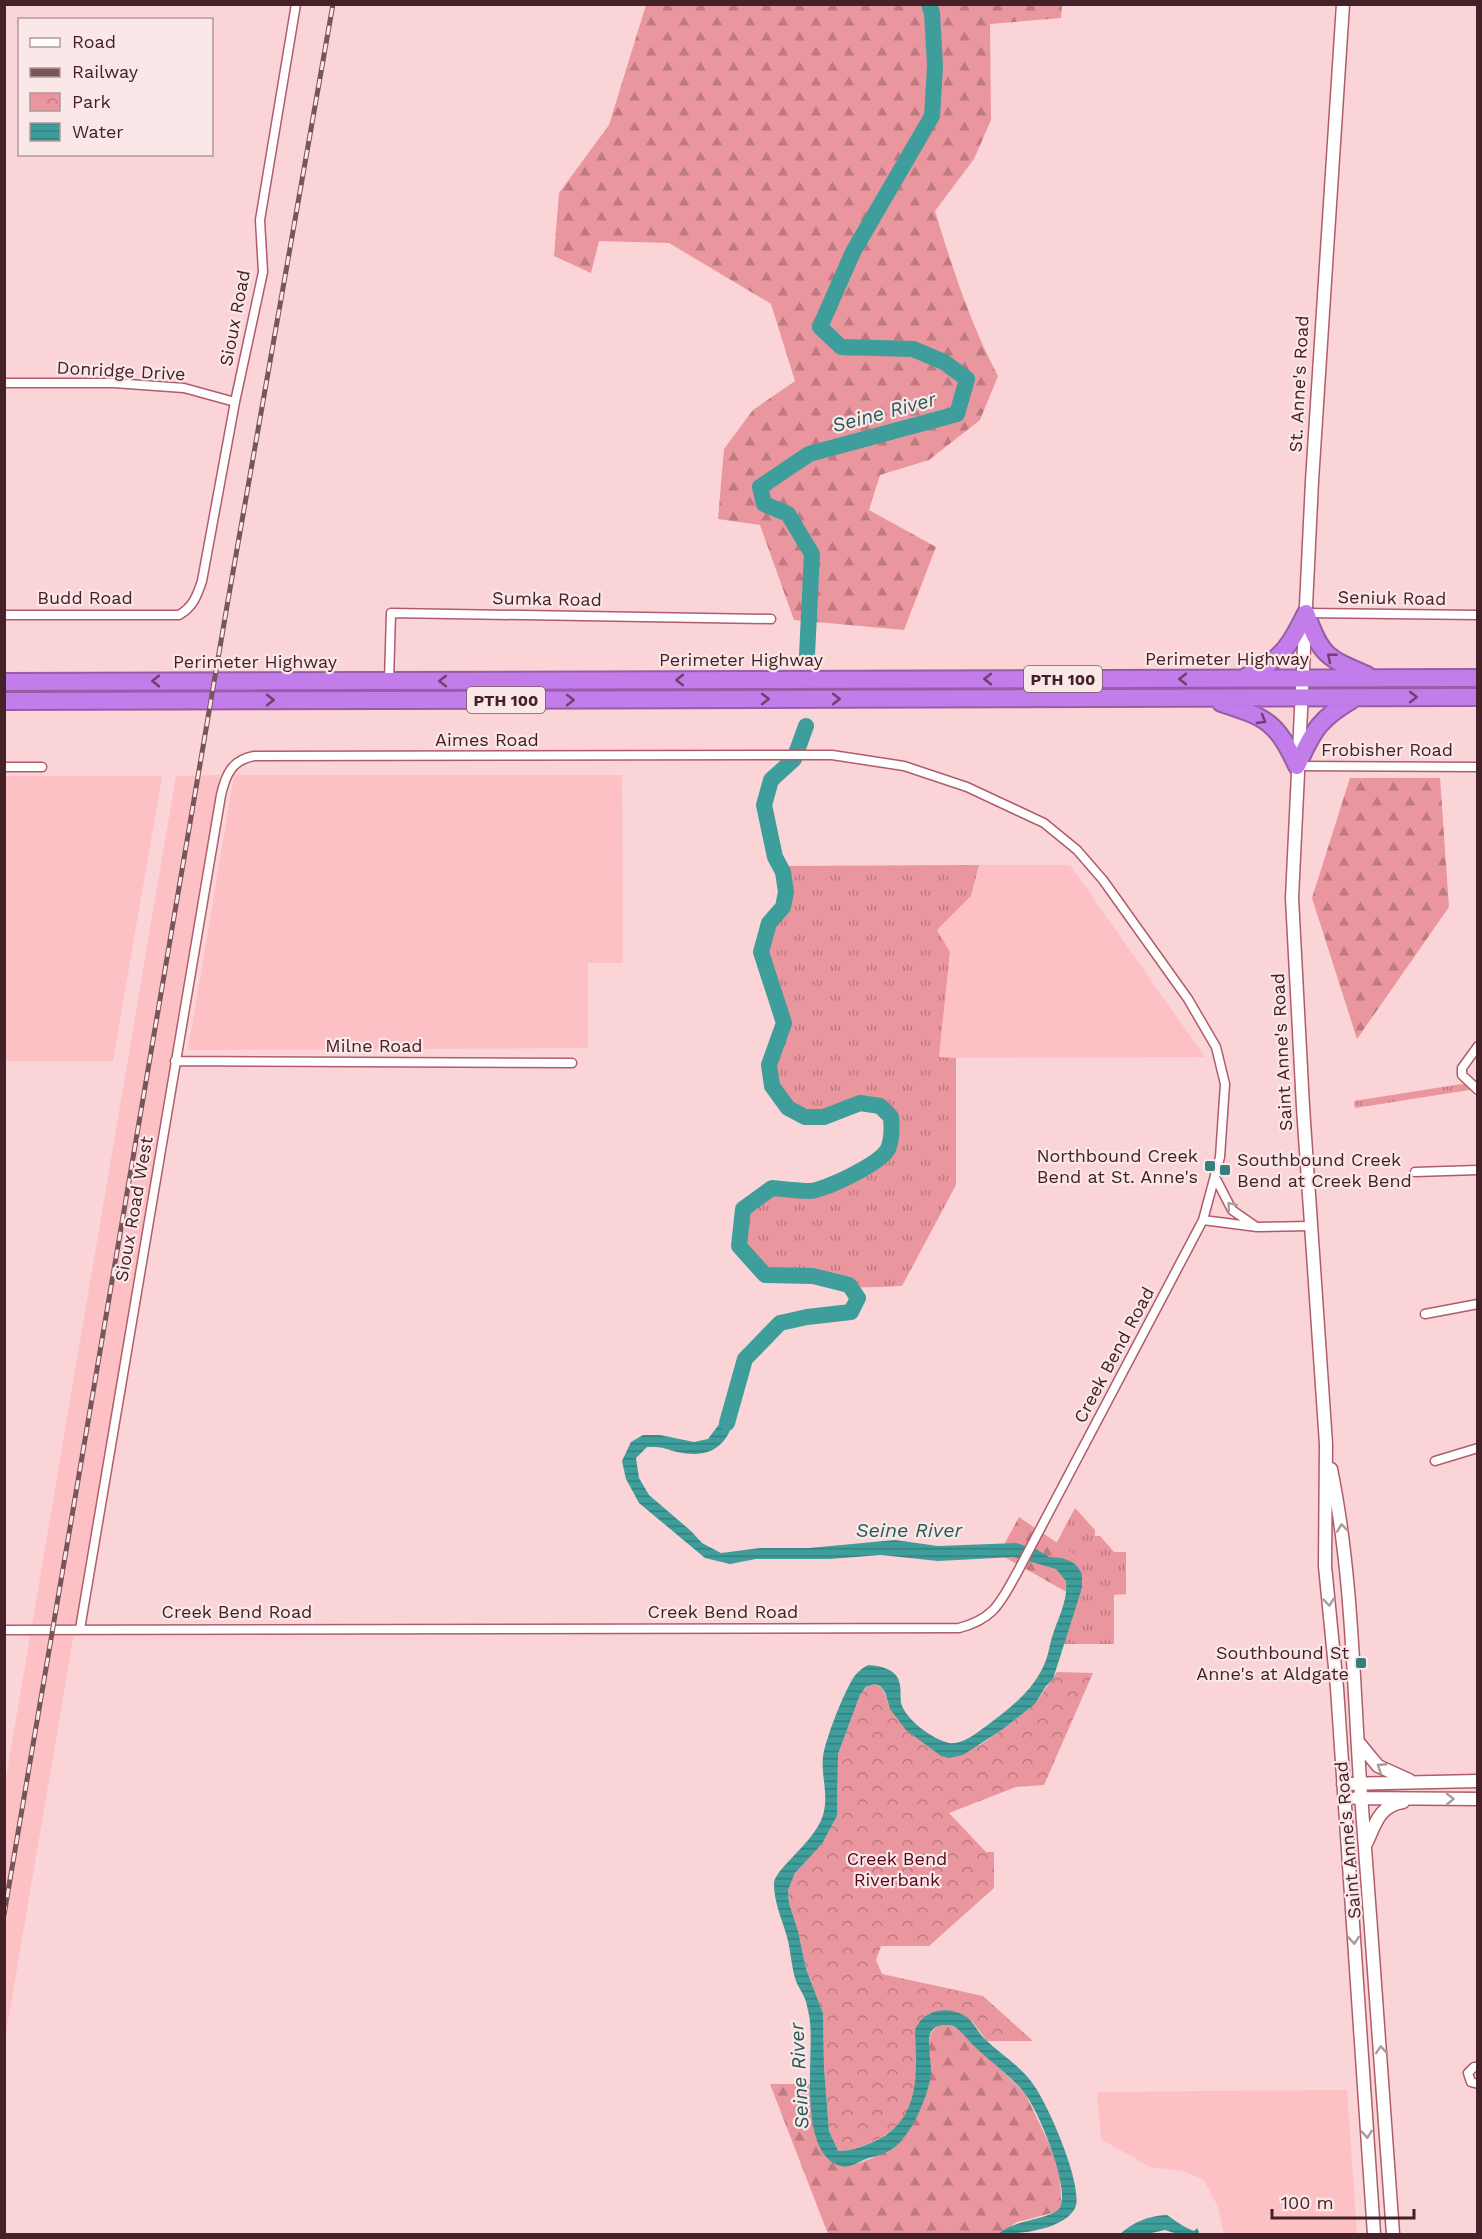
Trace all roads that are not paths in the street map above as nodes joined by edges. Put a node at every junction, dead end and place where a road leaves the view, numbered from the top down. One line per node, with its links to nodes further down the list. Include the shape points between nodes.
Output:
1 (296, 4): 4 (street, Sioux Road, via 260,220 263,272)
2 (1342, 4): 5 (main road, St. Anne's Road)
3 (4, 383): 4 (street, Donridge Drive, via 114,383 184,388)
4 (235, 402): 7 (street, Sioux Road, via 202,581 192,606 179,615)
5 (1306, 613): 8 (street, Seniuk Road); 10 (highway, one-way to 5, via 1330,657 1314,638); 12 (highway, via 1290,645 1279,657); 13 (main road, St. Anne's Road)
6 (4, 615): 7 (street, Budd Road)
7 (166, 615)
8 (1478, 615)
9 (771, 619): 14 (street, Sumka Road, via 391,613)
10 (1376, 678): 11 (highway, Perimeter Highway / PTH 100); 13 (highway, Perimeter Highway / PTH 100)
11 (1478, 678)
12 (1241, 679): 13 (highway, Perimeter Highway / PTH 100); 14 (highway, Perimeter Highway / PTH 100, one-way to 14)
13 (1302, 679): 18 (main road, St. Anne's Road)
14 (389, 681): 15 (highway, Perimeter Highway / PTH 100, one-way to 15)
15 (4, 682)
16 (1478, 697): 19 (highway, PTH 100, one-way to 16)
17 (1208, 698): 18 (highway, PTH 100); 20 (highway, PTH 100, one-way to 17); 22 (highway, one-way to 22, via 1273,726)
18 (1301, 698): 19 (highway, PTH 100); 22 (main road, St. Anne's Road)
19 (1355, 698): 22 (highway, via 1321,722)
20 (4, 701)
21 (776, 756): 26 (street, Aimes Road, via 254,756 231,767); 33 (street, Creek Bend Road, via 832,755 904,766 967,787 1044,823 1077,850 1188,999 1216,1047 1225,1084)
22 (1297, 766): 25 (street, Frobisher Road); 35 (main road, Saint Anne's Road, via 1292,908)
23 (4, 767): 24 (street)
24 (42, 767)
25 (1478, 767)
26 (221, 795): 28 (street, Sioux Road West)
27 (1478, 1046): 30 (street, via 1462,1068 1462,1076)
28 (176, 1061): 29 (street, Milne Road); 42 (street, Sioux Road West)
29 (572, 1063)
30 (1478, 1090)
31 (1478, 1170): 32 (street)
32 (1415, 1172)
33 (1215, 1177): 34 (street, Creek Bend Road); 36 (street, one-way to 33, via 1232,1210)
34 (1203, 1220): 36 (street); 42 (street, Creek Bend Road, via 999,1605 973,1625 959,1629)
35 (1311, 1226): 36 (street); 39 (main road, Saint Anne's Road)
36 (1257, 1227)
37 (1478, 1304): 38 (street)
38 (1425, 1314)
39 (1326, 1444): 44 (main road, Saint Anne's Road, one-way to 39, via 1348,1576); 48 (main road, Saint Anne's Road, one-way to 48, via 1325,1566)
40 (1478, 1448): 41 (street)
41 (1435, 1461)
42 (80, 1629): 43 (street, Creek Bend Road)
43 (4, 1630)
44 (1358, 1741): 45 (main road, one-way to 44, via 1378,1767); 47 (main road, Saint Anne's Road)
45 (1412, 1781): 46 (main road); 47 (main road)
46 (1478, 1781)
47 (1360, 1783): 48 (main road); 50 (main road, Saint Anne's Road)
48 (1343, 1784): 49 (main road, Saint Anne's Road)
49 (1344, 1798): 50 (main road); 56 (main road, Saint Anne's Road, one-way to 56)
50 (1362, 1798): 52 (main road); 53 (main road, Saint Anne's Road)
51 (1478, 1798): 52 (main road, one-way to 51)
52 (1422, 1799): 53 (main road, via 1397,1803 1380,1813)
53 (1365, 1846): 57 (main road, Saint Anne's Road, one-way to 53)
54 (1478, 2067): 55 (street, via 1468,2073 1471,2082)
55 (1478, 2084)
56 (1374, 2235)
57 (1393, 2235)

